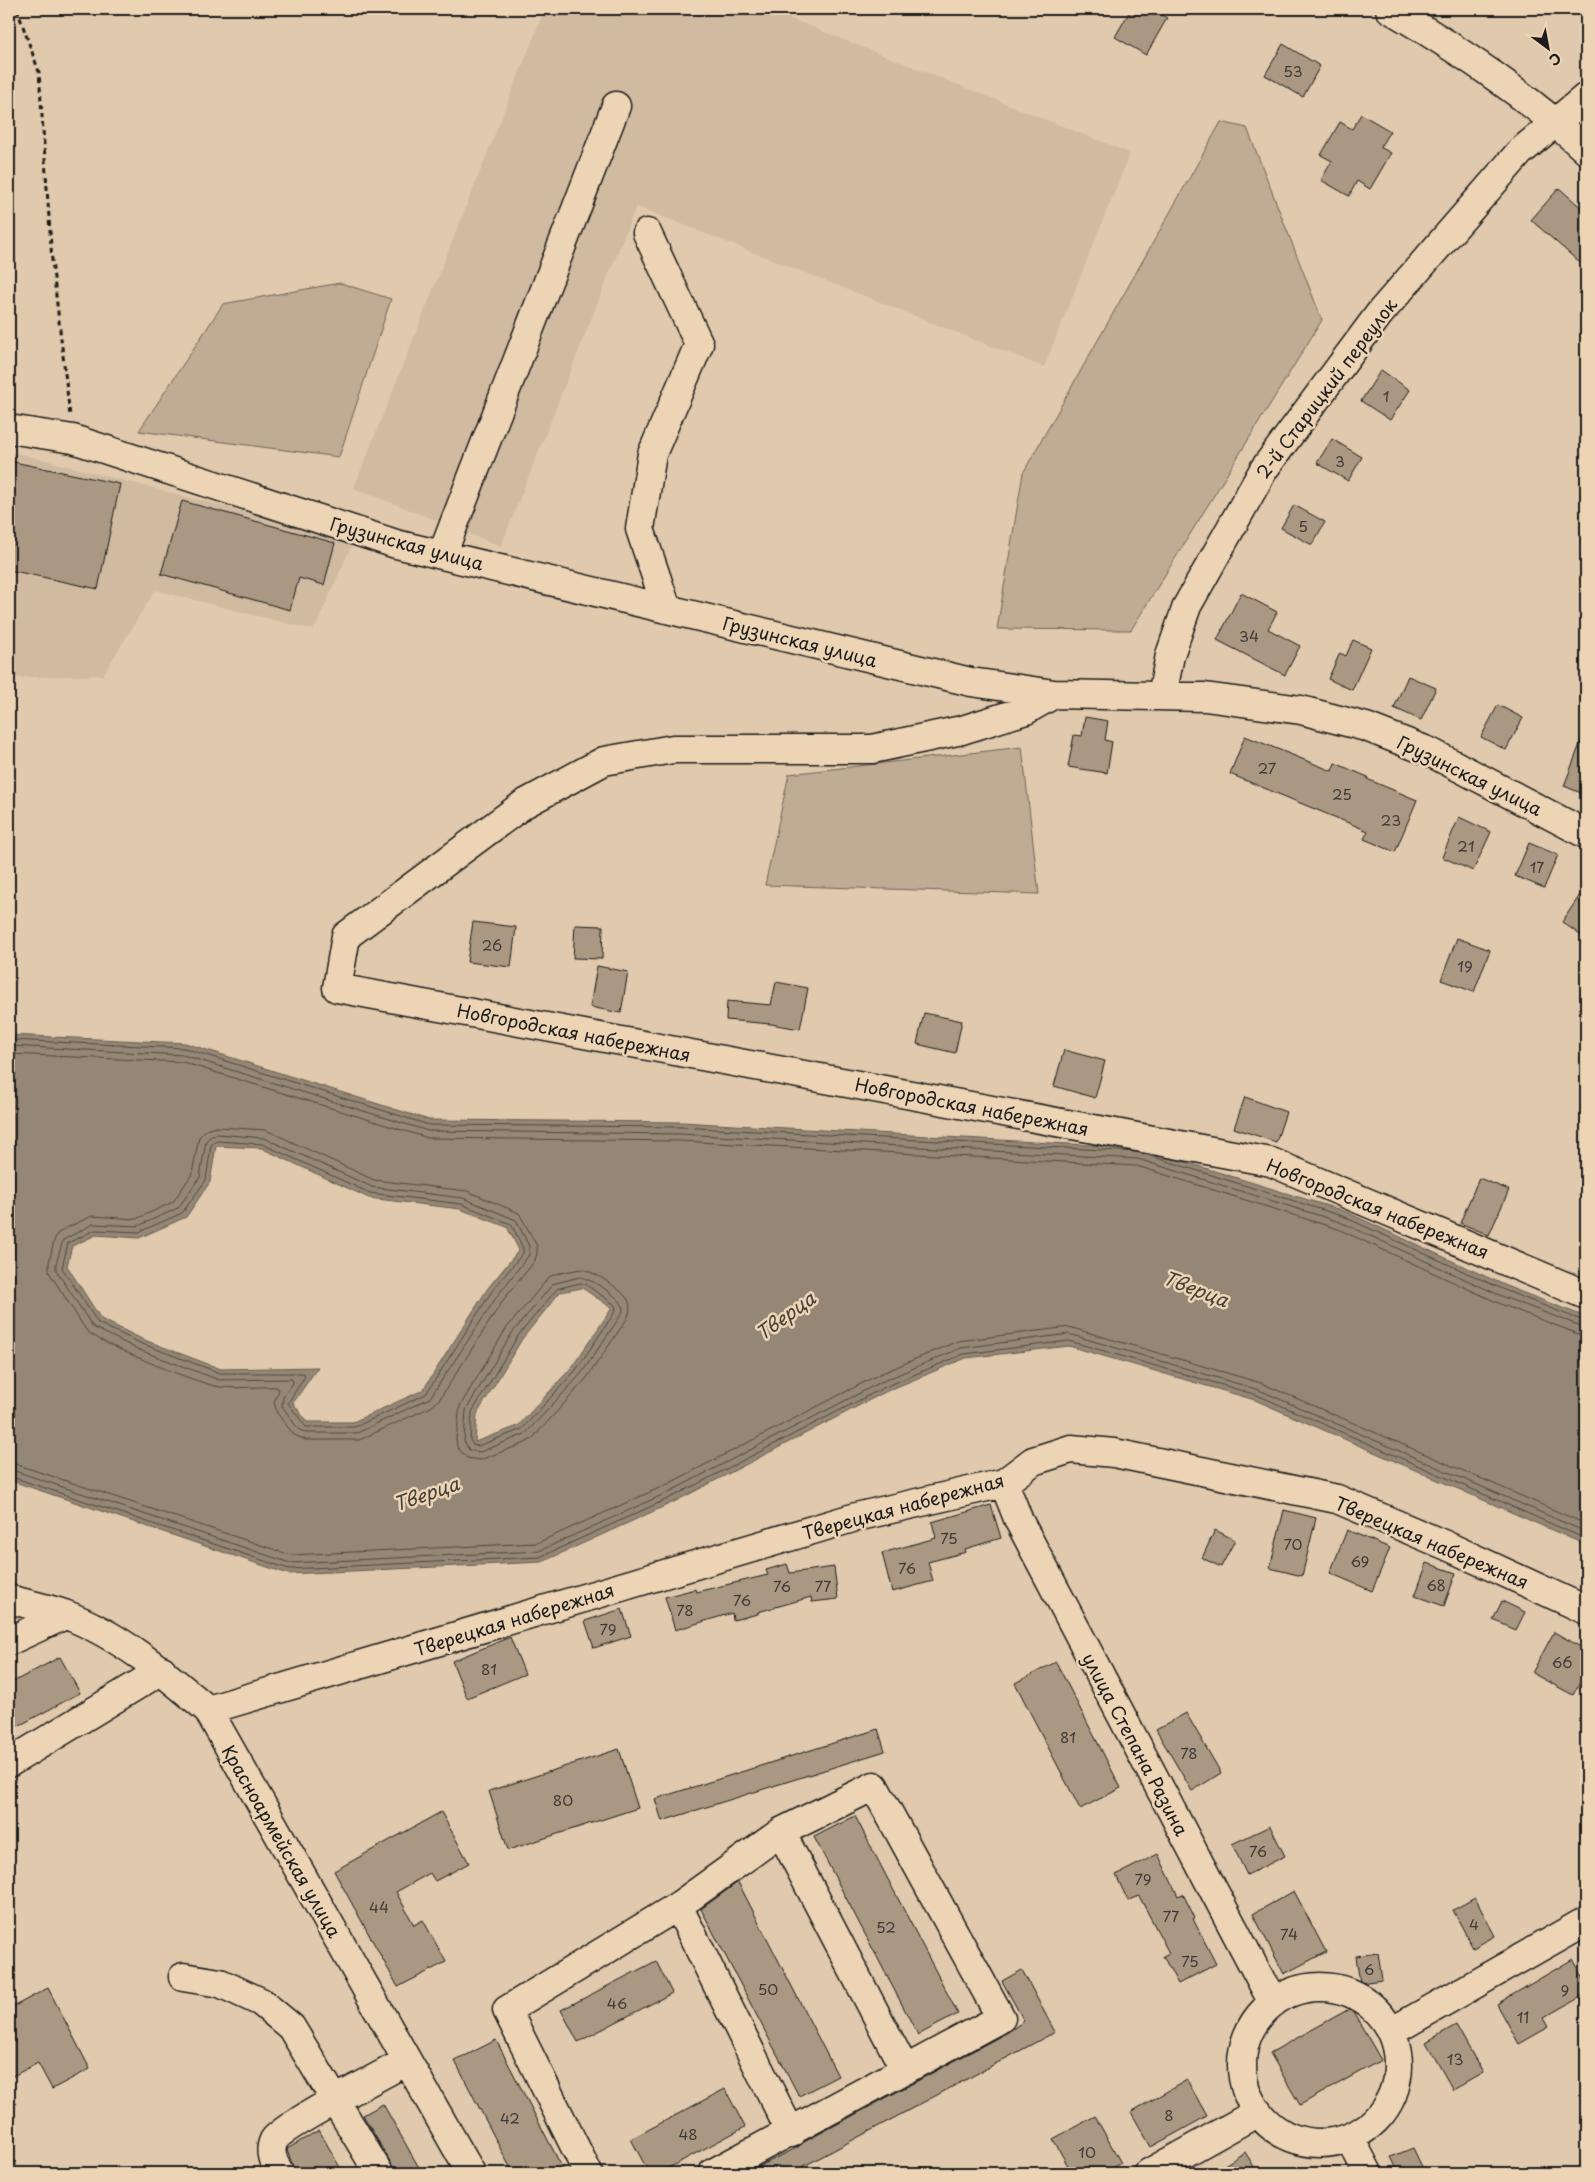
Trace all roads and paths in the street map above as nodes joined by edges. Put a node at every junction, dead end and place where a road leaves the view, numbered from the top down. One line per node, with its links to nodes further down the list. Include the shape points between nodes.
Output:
1 (17, 9): 9 (path, via 38,72 52,261)
2 (1390, 9): 5 (street, via 1485,70)
3 (1586, 97): 5 (street, 2-й Старицкий переулок)
4 (616, 106): 10 (street)
5 (1556, 122): 6 (street); 13 (street, 2-й Старицкий переулок, via 1520,152 1380,313 1264,469 1187,606 1170,655)
6 (1586, 150)
7 (647, 232): 11 (street, via 699,344 652,454 640,529)
8 (9, 429): 9 (street, Грузинская улица)
9 (73, 439): 10 (street, Грузинская улица, via 396,544)
10 (442, 555): 11 (street, Грузинская улица)
11 (667, 609): 12 (street, Грузинская улица, via 971,682)
12 (1054, 694): 13 (street, Грузинская улица); 15 (street, Новгородская набережная, via 1026,710 962,730 872,749 673,749 604,761 524,804 346,936 337,988 1271,1162)
13 (1162, 696): 14 (street, Грузинская улица, via 1205,697 1301,710 1366,726 1430,752)
14 (1586, 834)
15 (1586, 1295)
16 (1004, 1482): 18 (street, Тверецкая набережная, via 1033,1461 1071,1449 1114,1453 1337,1499); 22 (street, Тверецкая набережная, via 856,1517); 28 (street, улица Степана Разина, via 1018,1521)
17 (9, 1599): 19 (street, Красноармейская улица)
18 (1586, 1610)
19 (65, 1615): 20 (street); 21 (street, Красноармейская улица, via 98,1630)
20 (9, 1641)
21 (162, 1670): 22 (street, Красноармейская улица); 23 (street)
22 (208, 1710): 30 (street, Красноармейская улица)
23 (9, 1763)
24 (781, 1832): 25 (street); 31 (street); 31 (street, via 874,1786 1001,2018)
25 (678, 1906): 34 (street); 39 (street, via 507,2010)
26 (1586, 1921): 29 (street)
27 (183, 1977): 32 (street, via 220,1982 261,2002 291,2027)
28 (1273, 2003): 29 (street, via 1301,1990 1316,1987 1339,1989 1361,1998 1379,2012); 33 (street, via 1258,2018 1248,2035 1243,2055 1248,2095)
29 (1391, 2032): 35 (street, via 1398,2052 1394,2094 1368,2127)
30 (407, 2061): 32 (street); 38 (street, Красноармейская улица)
31 (905, 2070): 34 (street)
32 (336, 2101): 36 (street, via 275,2139 272,2162); 37 (street)
33 (1258, 2112): 35 (street, via 1272,2127 1309,2143 1330,2143); 41 (street)
34 (791, 2133): 40 (street)
35 (1350, 2138): 42 (street)
36 (279, 2173)
37 (379, 2173)
38 (471, 2173)
39 (588, 2173)
40 (713, 2173)
41 (1149, 2173)
42 (1368, 2173)

